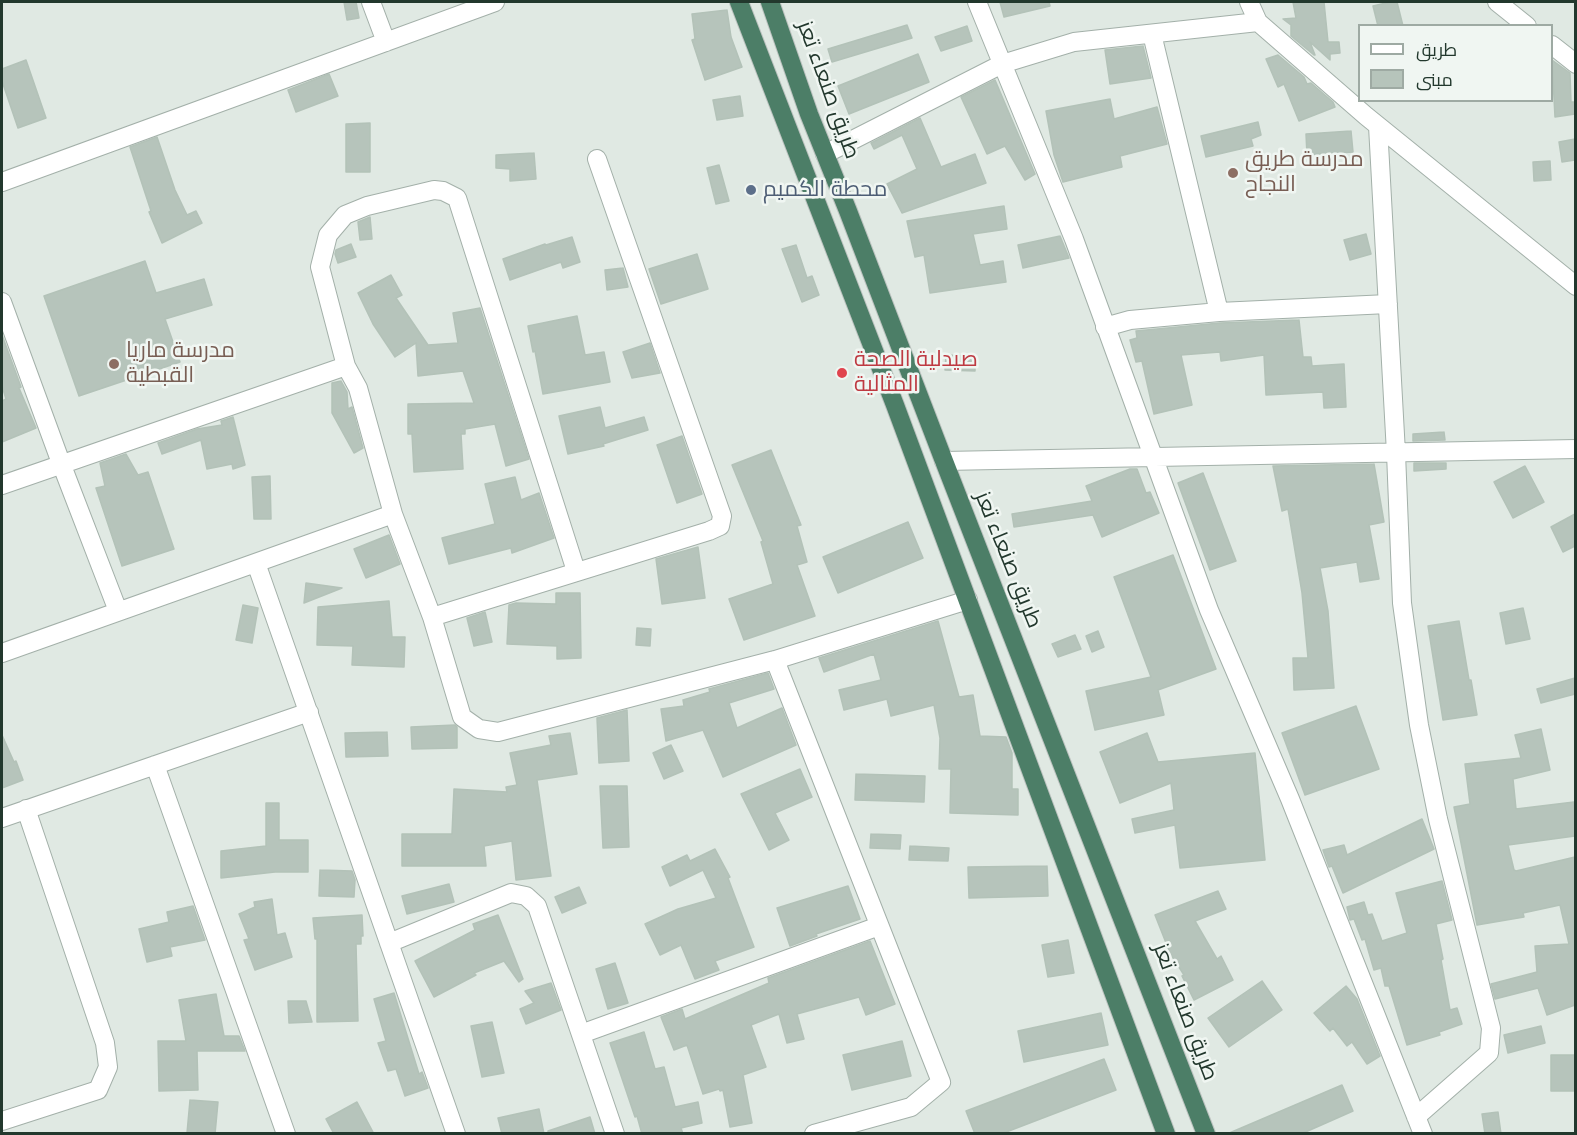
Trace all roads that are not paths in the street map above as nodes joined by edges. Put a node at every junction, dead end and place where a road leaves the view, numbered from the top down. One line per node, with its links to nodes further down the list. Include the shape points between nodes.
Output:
1 (371, 2): 11 (street)
2 (495, 2): 11 (street)
3 (739, 2): 20 (highway)
4 (770, 2): 16 (highway, طريق صنعاء تعز)
5 (977, 2): 13 (street)
6 (1249, 2): 8 (street)
7 (1497, 2): 9 (street)
8 (1258, 22): 10 (street); 15 (street)
9 (1524, 24)
10 (1152, 34): 13 (street, via 1074,42); 24 (street)
11 (386, 42): 18 (street)
12 (1553, 47): 14 (street)
13 (1002, 64): 16 (street); 25 (street)
14 (1575, 64)
15 (1378, 126): 21 (street); 22 (street)
16 (825, 154): 19 (highway, طريق صنعاء تعز)
17 (597, 159): 35 (street, via 722,516 720,526 709,531)
18 (2, 183)
19 (848, 211): 20 (highway); 30 (highway, طريق صنعاء تعز)
20 (822, 219): 36 (highway)
21 (1575, 286)
22 (1388, 304): 24 (street); 28 (street)
23 (3, 310): 31 (street)
24 (1219, 312): 25 (street)
25 (1105, 326): 29 (street)
26 (346, 366): 31 (street); 33 (street, via 358,388); 35 (street, via 320,267 328,235 345,215 368,206 434,190 457,198)
27 (1575, 449): 28 (street)
28 (1396, 453): 29 (street); 49 (street, via 1402,603 1419,724 1438,819 1491,1028 1490,1053)
29 (1154, 458): 30 (street); 49 (street, via 1209,610 1290,800)
30 (944, 461): 55 (highway, طريق صنعاء تعز)
31 (61, 463): 32 (street); 37 (street)
32 (2, 485)
33 (393, 514): 34 (street); 38 (street)
34 (256, 563): 37 (street); 41 (street)
35 (576, 571): 38 (street)
36 (968, 600): 40 (street); 54 (highway)
37 (118, 611): 39 (street)
38 (432, 617): 40 (street, via 462,717 479,729 498,732)
39 (2, 653)
40 (775, 660): 45 (street)
41 (309, 712): 42 (street); 46 (street)
42 (155, 765): 43 (street); 51 (street)
43 (26, 809): 44 (street); 48 (street, via 105,1043 108,1067 98,1090)
44 (2, 818)
45 (879, 926): 47 (street); 53 (street, via 941,1082 911,1107)
46 (388, 943): 47 (street, via 511,893 526,896 537,906); 50 (street)
47 (581, 1034): 52 (street)
48 (2, 1121)
49 (1419, 1125)
50 (456, 1133)
51 (286, 1134)
52 (615, 1134)
53 (814, 1134)
54 (1166, 1134)
55 (1206, 1134)

